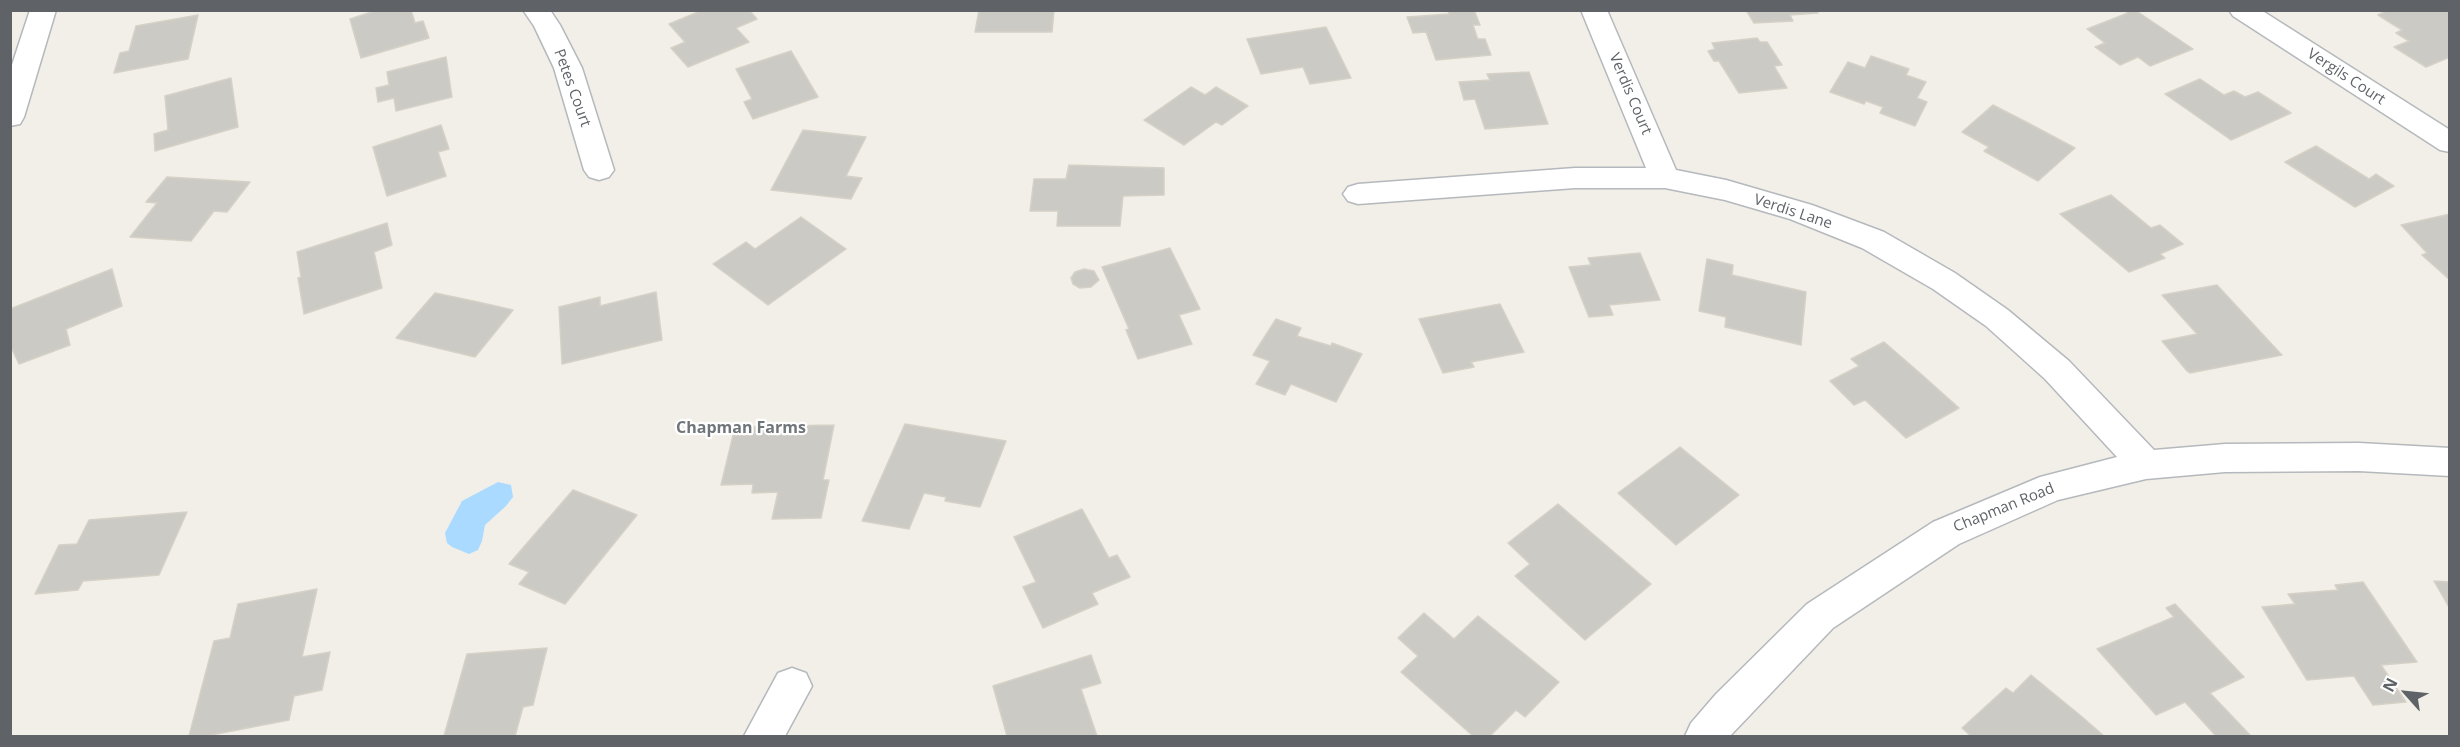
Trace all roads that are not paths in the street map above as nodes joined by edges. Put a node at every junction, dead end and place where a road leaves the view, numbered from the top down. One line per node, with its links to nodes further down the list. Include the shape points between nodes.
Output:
1 (44, 10): 5 (street)
2 (536, 10): 7 (street, Petes Court, via 568,68)
3 (1594, 10): 8 (street, Verdis Court)
4 (2242, 10): 6 (street, Vergils Court)
5 (10, 117)
6 (2450, 143)
7 (599, 170)
8 (1665, 178): 9 (street, Verdis Lane, via 1575,178); 11 (street, Verdis Lane, via 1726,190 1801,212 1873,240 1944,280 1997,318 2057,370)
9 (1358, 194)
10 (2450, 462): 11 (street, Chapman Road, via 2360,457 2236,458)
11 (2146, 465): 14 (street, Chapman Road, via 2052,487 1946,532 1820,616)
12 (792, 686): 13 (street)
13 (764, 736)
14 (1706, 736)

